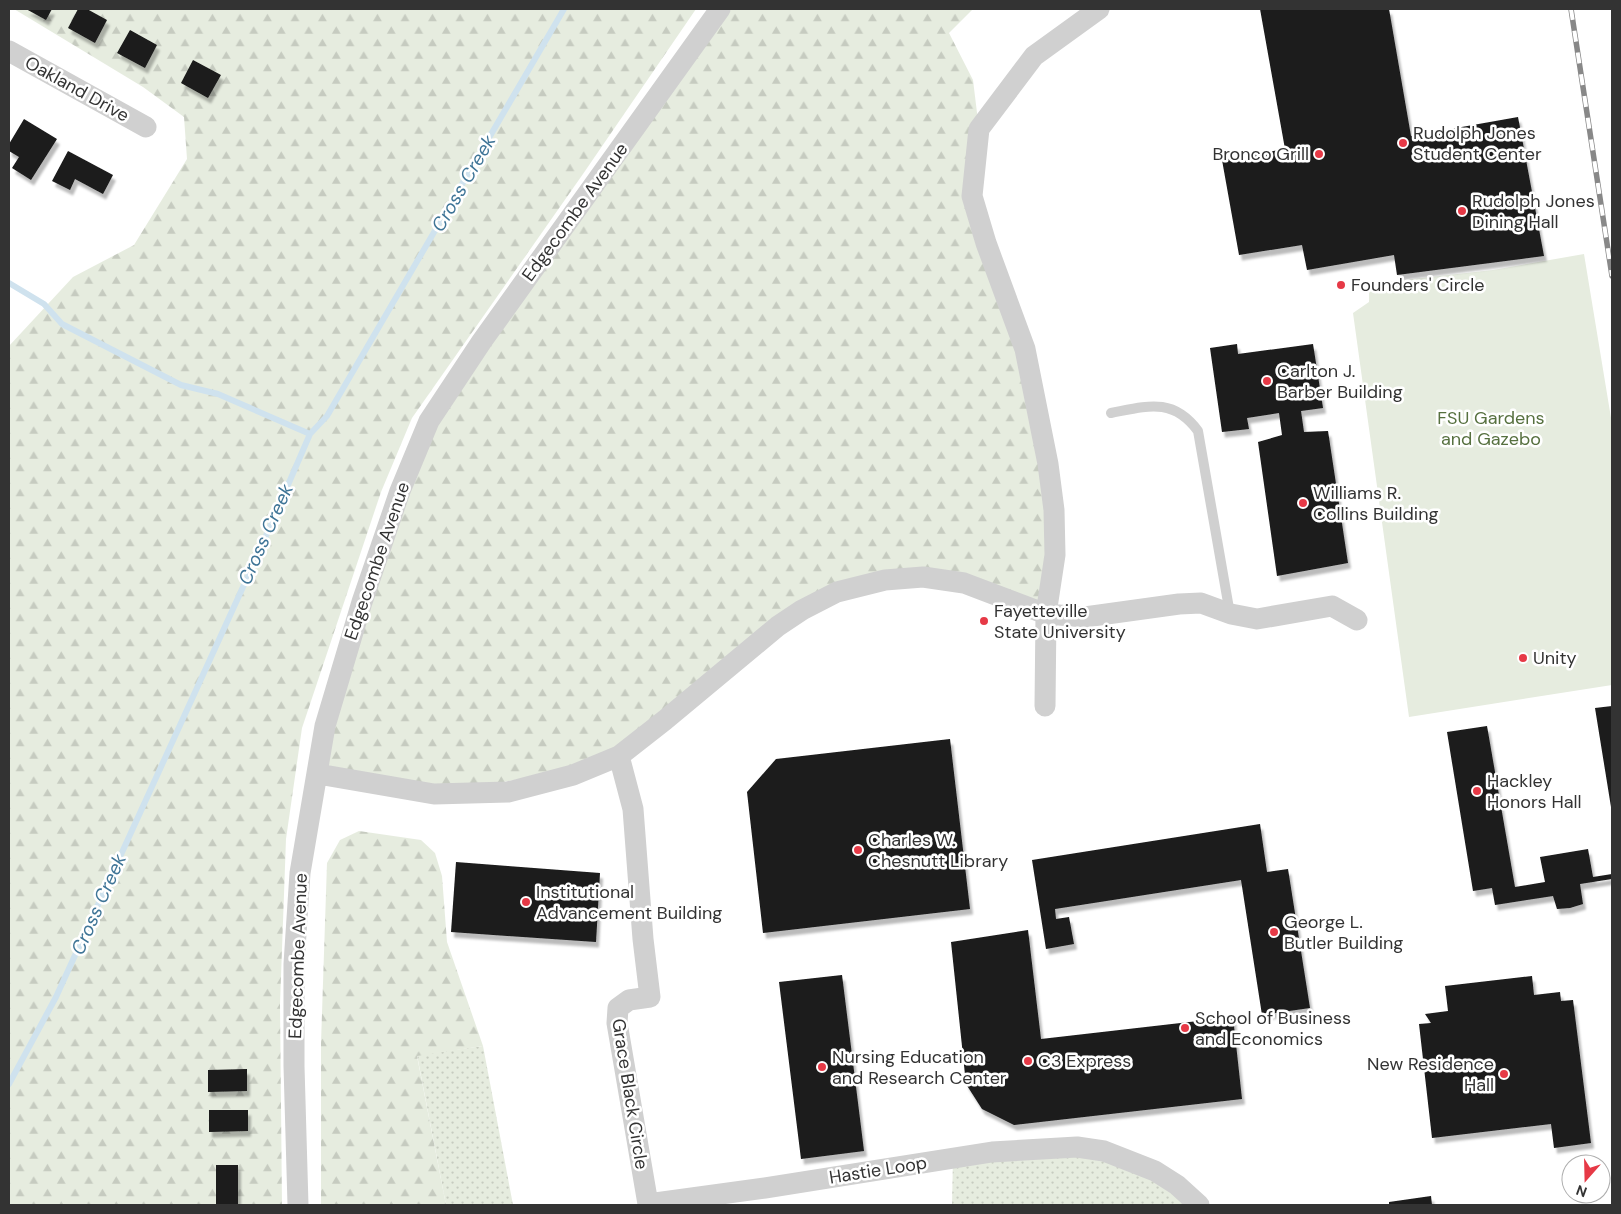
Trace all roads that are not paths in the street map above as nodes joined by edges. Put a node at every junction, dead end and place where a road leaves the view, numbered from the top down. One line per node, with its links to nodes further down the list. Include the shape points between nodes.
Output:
1 (720, 9): 11 (street, Edgecombe Avenue, via 429,421 400,492 362,602 325,726)
2 (1099, 9): 6 (street, via 1034,56 979,129 972,196 1025,349 1048,464 1055,556)
3 (11, 57): 4 (street, Oakland Drive)
4 (146, 127)
5 (1111, 413): 7 (lane, via 1169,406 1188,418 1198,431)
6 (1046, 614): 7 (street, via 1085,617 1179,604 1201,604); 9 (street); 10 (street, via 964,584 932,578 858,585 830,595 778,626)
7 (1230, 614): 8 (street, via 1256,619 1332,606)
8 (1356, 620)
9 (1045, 706)
10 (619, 756): 11 (street, via 573,776 531,787 482,794 434,794); 12 (street, Grace Black Circle, via 633,809 650,997 629,1000 618,1008 617,1023 648,1204)
11 (318, 774): 13 (street, Edgecombe Avenue, via 310,803 300,872 294,964)
12 (766, 1197): 14 (street, Hastie Loop, via 992,1152 1077,1146 1104,1151 1155,1171)
13 (298, 1205)
14 (1198, 1205)

